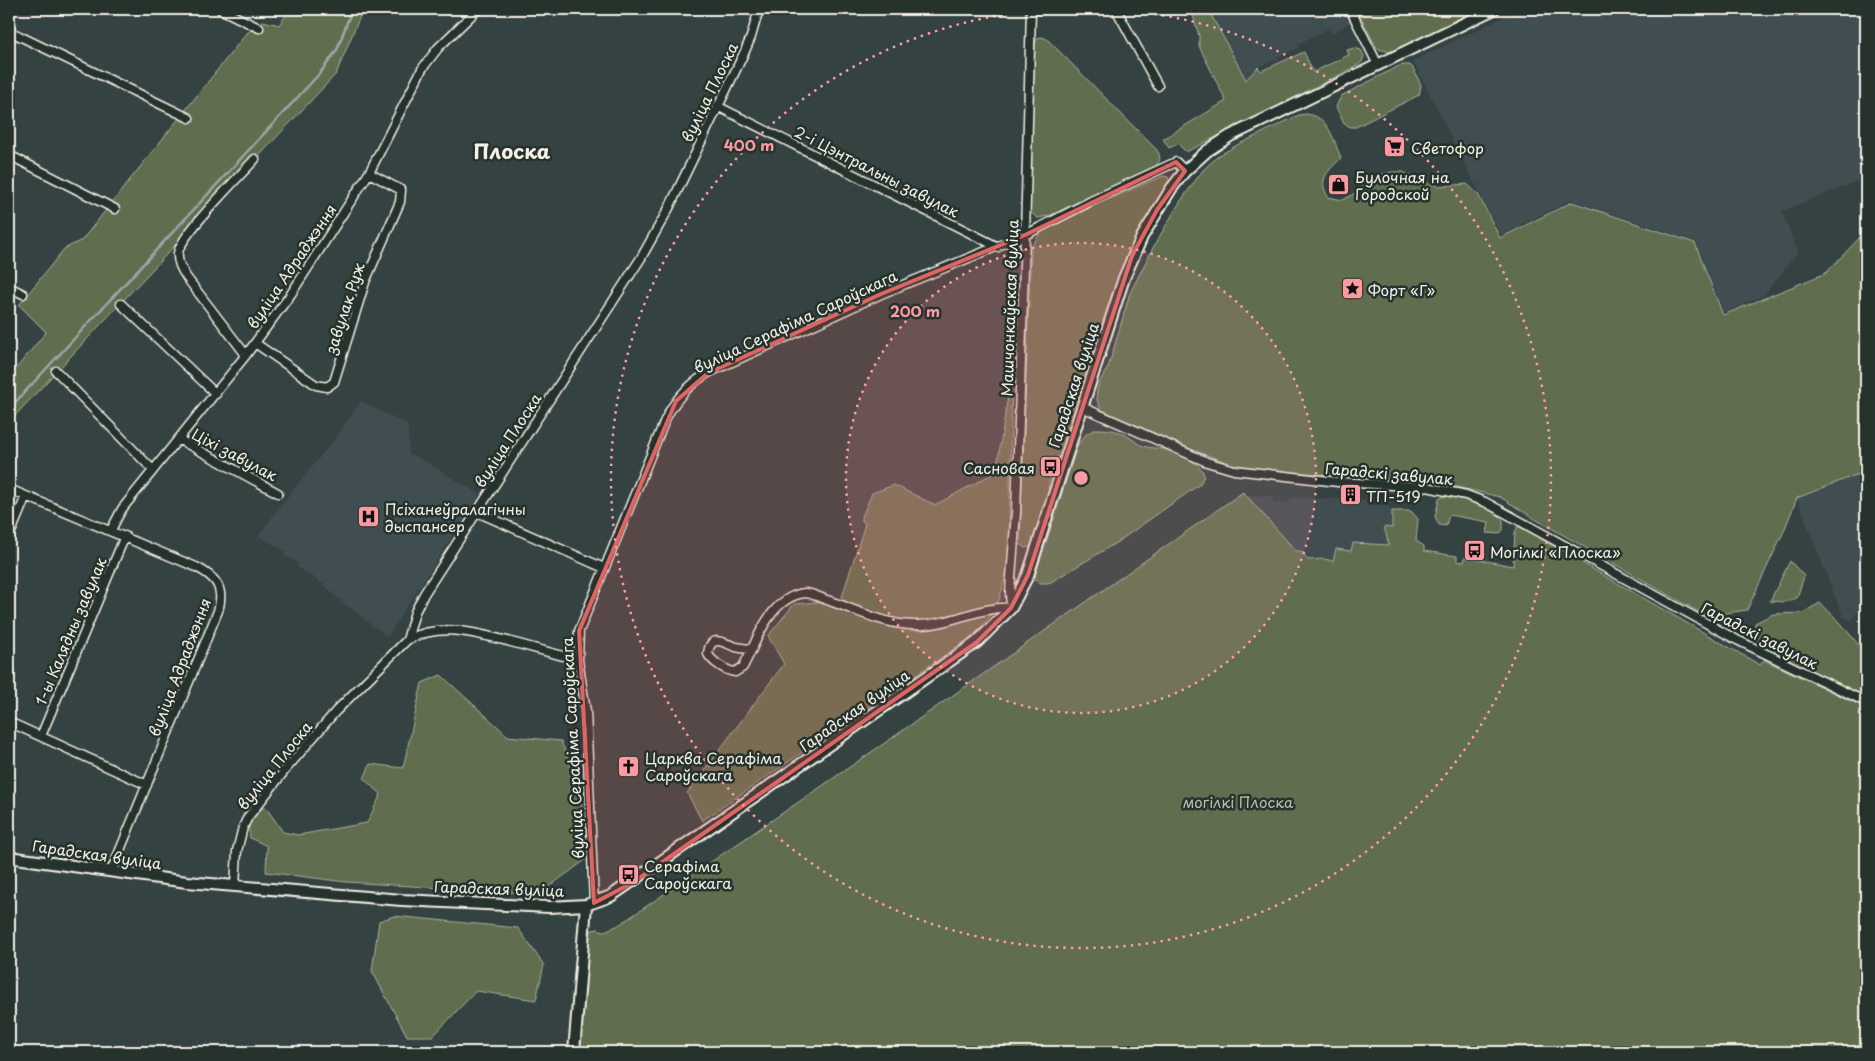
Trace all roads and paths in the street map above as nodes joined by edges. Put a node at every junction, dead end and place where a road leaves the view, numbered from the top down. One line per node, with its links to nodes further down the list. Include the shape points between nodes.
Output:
1 (220, 9): 8 (street)
2 (478, 9): 17 (street, вуліца Адраджэння, via 438,48 422,69)
3 (759, 9): 12 (street, вуліца Плоска, via 751,37)
4 (1031, 9): 19 (street, Машчонкаўская вуліца)
5 (1116, 9): 11 (street)
6 (1350, 9): 10 (street)
7 (1494, 9): 10 (main road, Гарадская вуліца)
8 (259, 28)
9 (9, 31): 13 (street)
10 (1378, 65): 16 (main road, Гарадская вуліца, via 1230,136 1207,151)
11 (1158, 86)
12 (717, 106): 20 (street, 2-і Цэнтральны завулак); 34 (street, вуліца Плоска, via 669,208 641,258)
13 (188, 118)
14 (9, 156): 18 (street)
15 (255, 159): 25 (street, via 183,241 178,254 187,278)
16 (1186, 172): 19 (street, вуліца Серафіма Сароўскага, via 1176,162 1088,202); 28 (main road, Гарадская вуліца, via 1157,210 1132,256)
17 (369, 173): 24 (street, вуліца Адраджэння, via 301,280); 24 (street, завулак Руж, via 402,190 402,195 365,282 334,382 327,387 316,385)
18 (115, 209)
19 (1025, 236): 20 (street, вуліца Серафіма Сароўскага); 39 (street, Машчонкаўская вуліца, via 1016,512 1010,591)
20 (998, 247): 38 (street, вуліца Серафіма Сароўскага, via 880,294 708,373 691,385 670,410)
21 (9, 287): 22 (street)
22 (23, 294)
23 (121, 304): 27 (street)
24 (255, 343): 25 (street, вуліца Адраджэння)
25 (246, 355): 27 (street, вуліца Адраджэння)
26 (56, 372): 30 (street)
27 (216, 394): 29 (street, вуліца Адраджэння)
28 (1082, 406): 39 (main road, Гарадская вуліца, via 1035,557); 43 (street, Гарадскі завулак, via 1208,462 1234,470 1338,482 1427,487 1485,502 1737,640)
29 (178, 439): 30 (street, вуліца Адраджэння); 32 (street, Ціхі завулак)
30 (153, 470): 35 (street, вуліца Адраджэння, via 122,509)
31 (9, 489): 33 (street, вуліца Адраджэння)
32 (278, 492)
33 (26, 496): 35 (street, вуліца Адраджэння); 37 (street)
34 (477, 512): 38 (street); 40 (street, вуліца Плоска, via 414,612)
35 (111, 530): 36 (street, вуліца Адраджэння)
36 (125, 536): 45 (street, 1-ы Калядны завулак); 46 (street, вуліца Адраджэння, via 204,571 216,581 221,595 218,611)
37 (9, 537)
38 (604, 568): 42 (street, вуліца Серафіма Сароўскага, via 579,631)
39 (1012, 608): 41 (street, via 985,610 945,622 916,626 886,620 806,593 787,600 772,613); 50 (main road, Гарадская вуліца, via 977,642 634,882)
40 (407, 640): 42 (street, via 427,632 464,630); 49 (street, вуліца Плоска, via 336,711 253,809 240,838)
41 (752, 648): 41 (street, via 743,667 735,672 727,670 708,654 709,646 715,641)
42 (578, 660): 50 (street, вуліца Серафіма Сароўскага, via 586,711)
43 (1866, 702)
44 (9, 722): 45 (street)
45 (41, 736): 46 (street)
46 (147, 785): 48 (street, вуліца Адраджэння)
47 (9, 857): 48 (main road, Гарадская вуліца)
48 (111, 872): 49 (main road, Гарадская вуліца)
49 (235, 886): 50 (main road, Гарадская вуліца, via 402,900 549,907)
50 (590, 904): 51 (main road)
51 (574, 1052)

